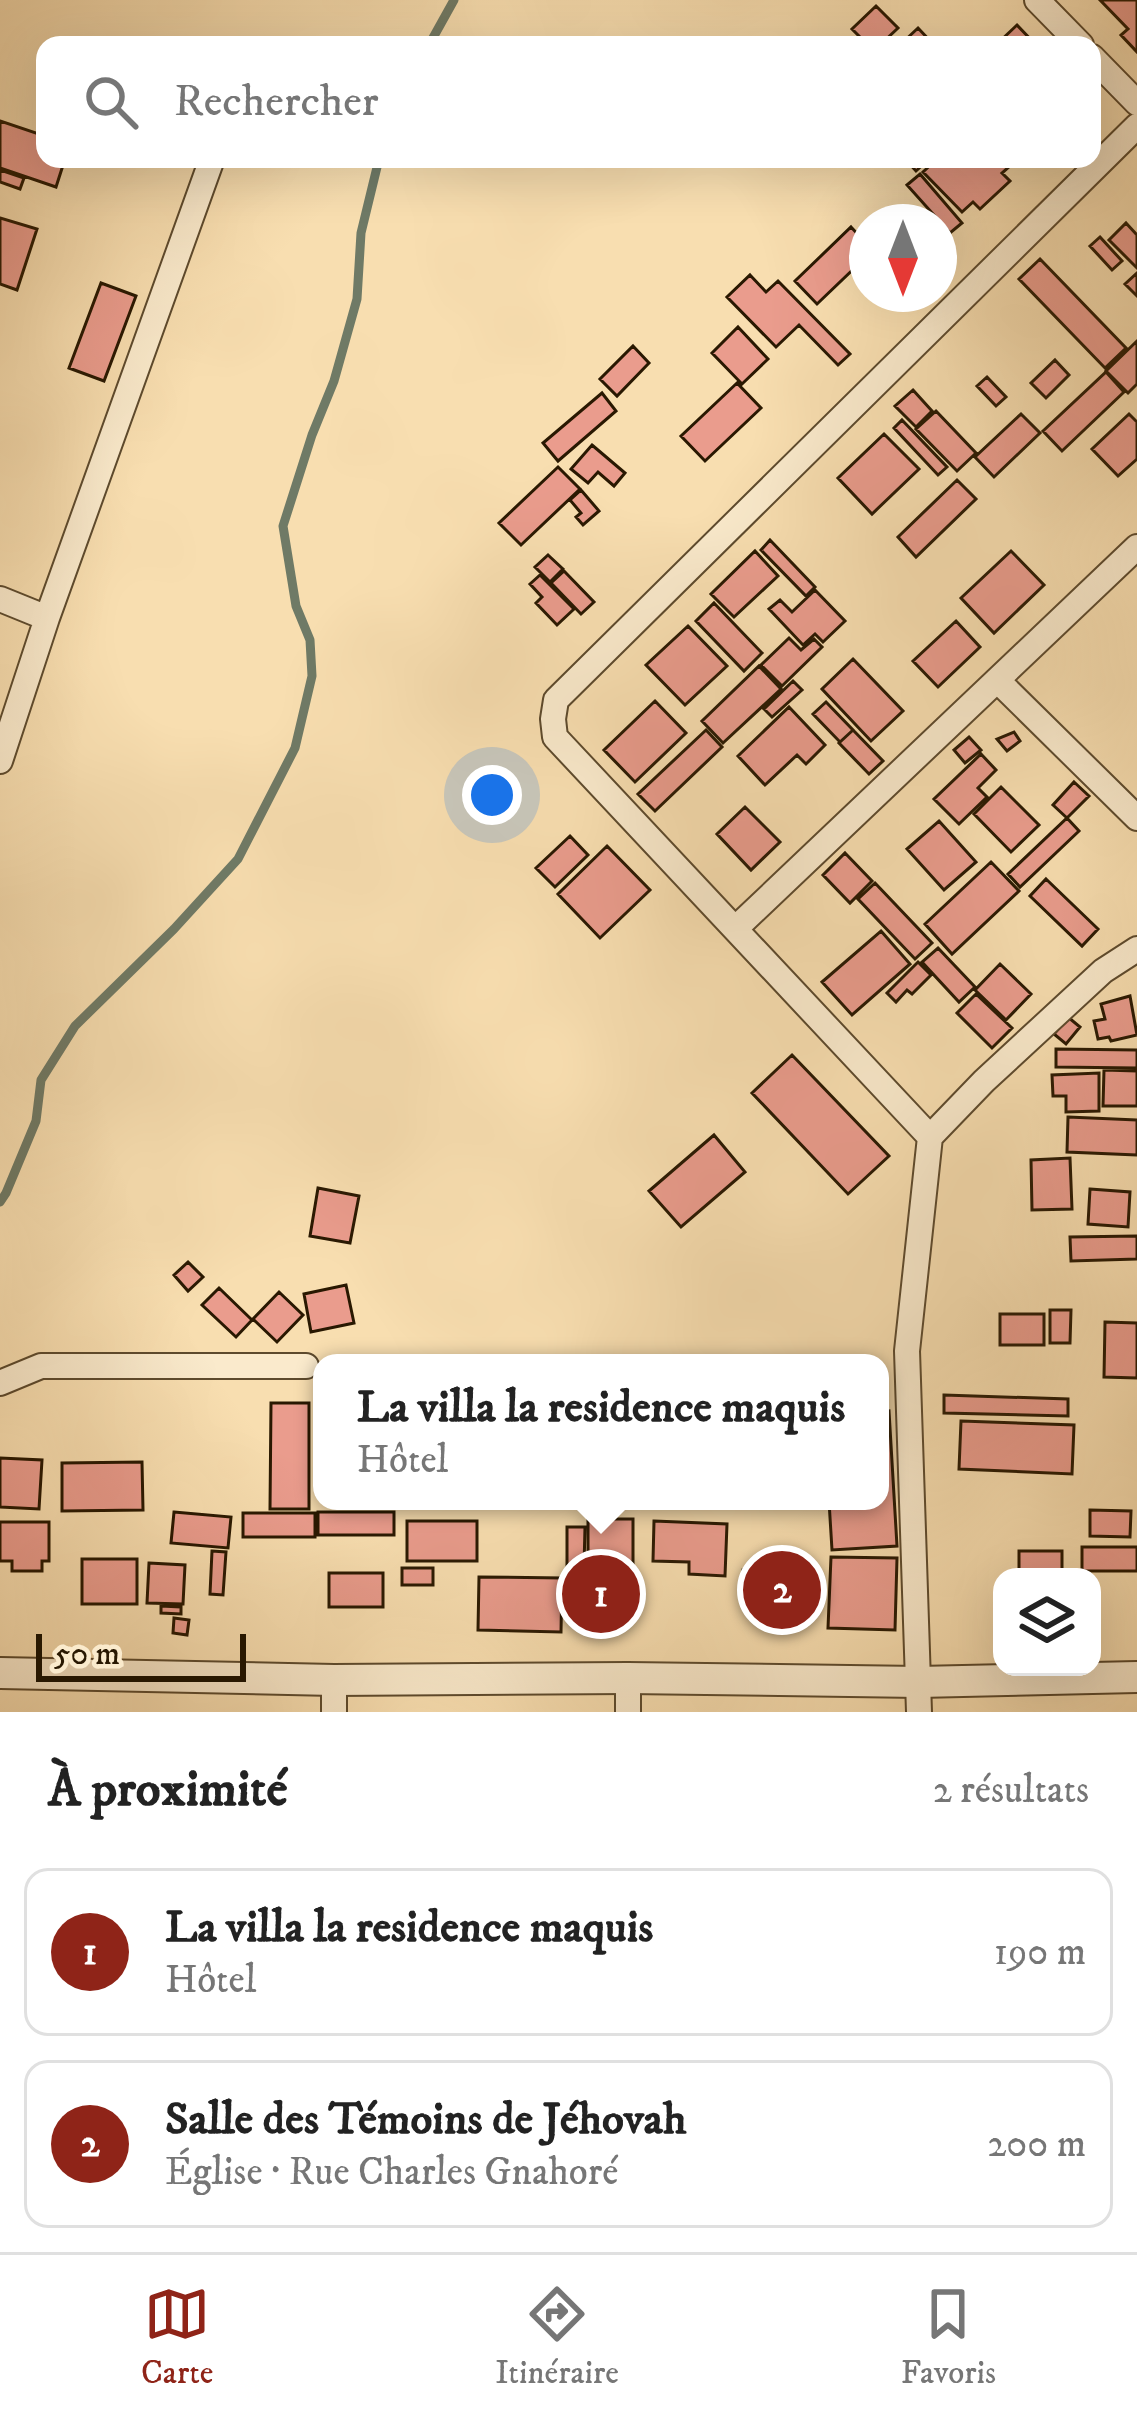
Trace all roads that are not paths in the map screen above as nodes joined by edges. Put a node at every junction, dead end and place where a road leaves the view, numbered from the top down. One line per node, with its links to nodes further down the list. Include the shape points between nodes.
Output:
1 (1037, 0): 2 (street)
2 (1072, 36)
3 (1101, 66): 4 (street)
4 (1137, 104)
5 (1137, 126): 6 (street)
6 (1101, 162)
7 (209, 168): 11 (street)
8 (1094, 168): 15 (street, via 556,700 555,737)
9 (1137, 547): 12 (street)
10 (0, 599): 11 (street)
11 (47, 618): 13 (street)
12 (997, 680): 14 (street); 15 (street)
13 (0, 760)
14 (1137, 818)
15 (735, 929): 17 (street)
16 (1137, 949): 17 (street, via 1103,971)
17 (930, 1137): 24 (street, via 907,1351)
18 (306, 1366): 19 (street, via 41,1366)
19 (0, 1383)
20 (0, 1673): 23 (street)
21 (1137, 1677): 24 (street)
22 (628, 1678): 23 (street); 24 (street); 26 (street)
23 (334, 1679): 25 (street)
24 (919, 1697)
25 (334, 1712)
26 (628, 1712)

